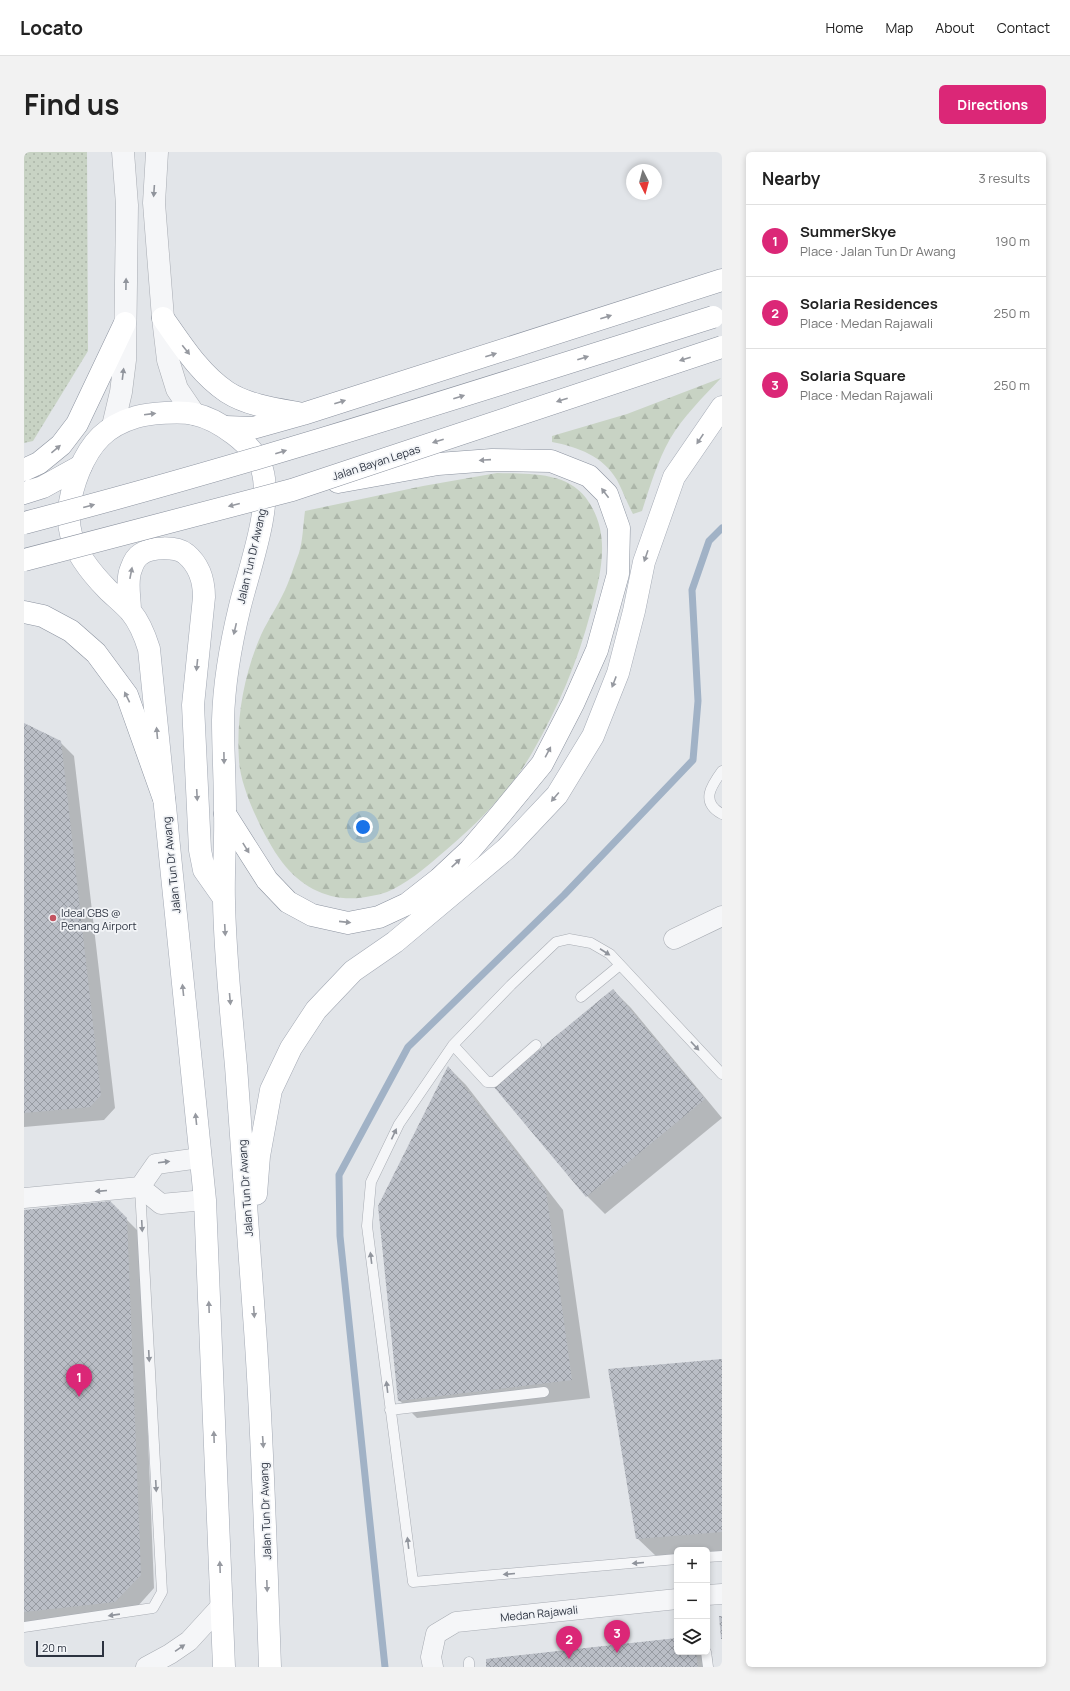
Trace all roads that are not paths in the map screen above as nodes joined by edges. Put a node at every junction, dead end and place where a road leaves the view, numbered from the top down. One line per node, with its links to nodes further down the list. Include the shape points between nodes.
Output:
1 (123, 152): 6 (street, one-way to 1, via 128,205)
2 (157, 152): 5 (street, one-way to 5, via 154,204)
3 (722, 280): 10 (main road, one-way to 3)
4 (717, 315): 17 (main road, one-way to 4, bridge, via 276,454)
5 (162, 318): 9 (street, via 168,360 177,389); 10 (main road, one-way to 10, via 206,375 228,393 260,406)
6 (125, 323): 11 (street, one-way to 6, via 121,392); 14 (main road, one-way to 6, via 39,463 61,445 77,424)
7 (722, 347): 15 (main road, Jalan Bayan Lepas, one-way to 15, bridge)
8 (722, 407): 37 (main road, one-way to 37, via 674,476 644,562 618,673 593,736 557,795 506,849 395,942 352,971 316,1010 291,1048 269,1098 259,1156)
9 (194, 414): 11 (main road, Jalan Tun Dr Awang, one-way to 9, via 139,416); 12 (main road, Jalan Tun Dr Awang)
10 (303, 414): 12 (main road, via 253,428)
11 (113, 426): 13 (main road, Jalan Tun Dr Awang, via 98,439)
12 (225, 427): 23 (main road, Jalan Tun Dr Awang, one-way to 23, via 251,449 260,462 264,476 262,514 230,650 223,717)
13 (81, 466): 16 (main road, via 43,487); 19 (main road, Jalan Tun Dr Awang, via 68,507 70,532 87,567)
14 (24, 470)
15 (292, 490): 18 (main road, Jalan Bayan Lepas, one-way to 18, bridge); 23 (main road, one-way to 15, bridge, via 267,880 288,902 312,915 348,924 380,917 407,904 470,850 542,764 597,650 618,574 620,528 608,494 589,476 551,461 492,460 438,464)
16 (24, 493)
17 (24, 523)
18 (24, 560)
19 (130, 611): 22 (main road, Jalan Tun Dr Awang, one-way to 19, via 150,649 144,632); 25 (main road, one-way to 25, via 130,570 134,560 141,553 173,549 185,553 198,568 204,583 204,597 192,705 200,850 204,870)
20 (24, 612): 22 (main road, one-way to 20, via 127,695 96,653 71,631 43,616)
21 (722, 771): 24 (lane, via 711,786 709,796 713,808)
22 (164, 799): 33 (main road, Jalan Tun Dr Awang, one-way to 22)
23 (225, 814): 25 (main road, Jalan Tun Dr Awang)
24 (722, 814)
25 (223, 897): 37 (main road, Jalan Tun Dr Awang, one-way to 37)
26 (722, 916): 27 (street)
27 (674, 939)
28 (620, 965): 29 (lane); 30 (lane, one-way to 28, via 556,942 569,939 590,943 610,954); 32 (lane, one-way to 32)
29 (581, 997)
30 (453, 1045): 31 (lane, via 487,1082 494,1082); 39 (lane, one-way to 30, via 367,1226 371,1182 399,1124)
31 (536, 1045)
32 (722, 1074)
33 (200, 1158): 34 (street, one-way to 33, via 156,1164); 36 (main road, Jalan Tun Dr Awang)
34 (140, 1187): 35 (street, one-way to 35); 36 (street, via 161,1204); 47 (lane, one-way to 47, via 162,1592 153,1608)
35 (24, 1198)
36 (205, 1200): 46 (main road, Jalan Tun Dr Awang, one-way to 36)
37 (251, 1274): 51 (main road, Jalan Tun Dr Awang, one-way to 51, via 264,1457)
38 (544, 1392): 39 (lane)
39 (390, 1410): 42 (lane, one-way to 39, via 413,1582)
40 (722, 1556): 41 (lane)
41 (710, 1557)
42 (674, 1559)
43 (722, 1594): 44 (street)
44 (710, 1595)
45 (674, 1599): 52 (street, Medan Rajawali, via 456,1622 436,1634)
46 (221, 1606): 49 (street, one-way to 46, via 189,1641); 50 (main road, Jalan Tun Dr Awang)
47 (24, 1627)
48 (706, 1655): 53 (lane)
49 (146, 1667)
50 (224, 1667)
51 (270, 1667)
52 (433, 1667)
53 (708, 1667)

